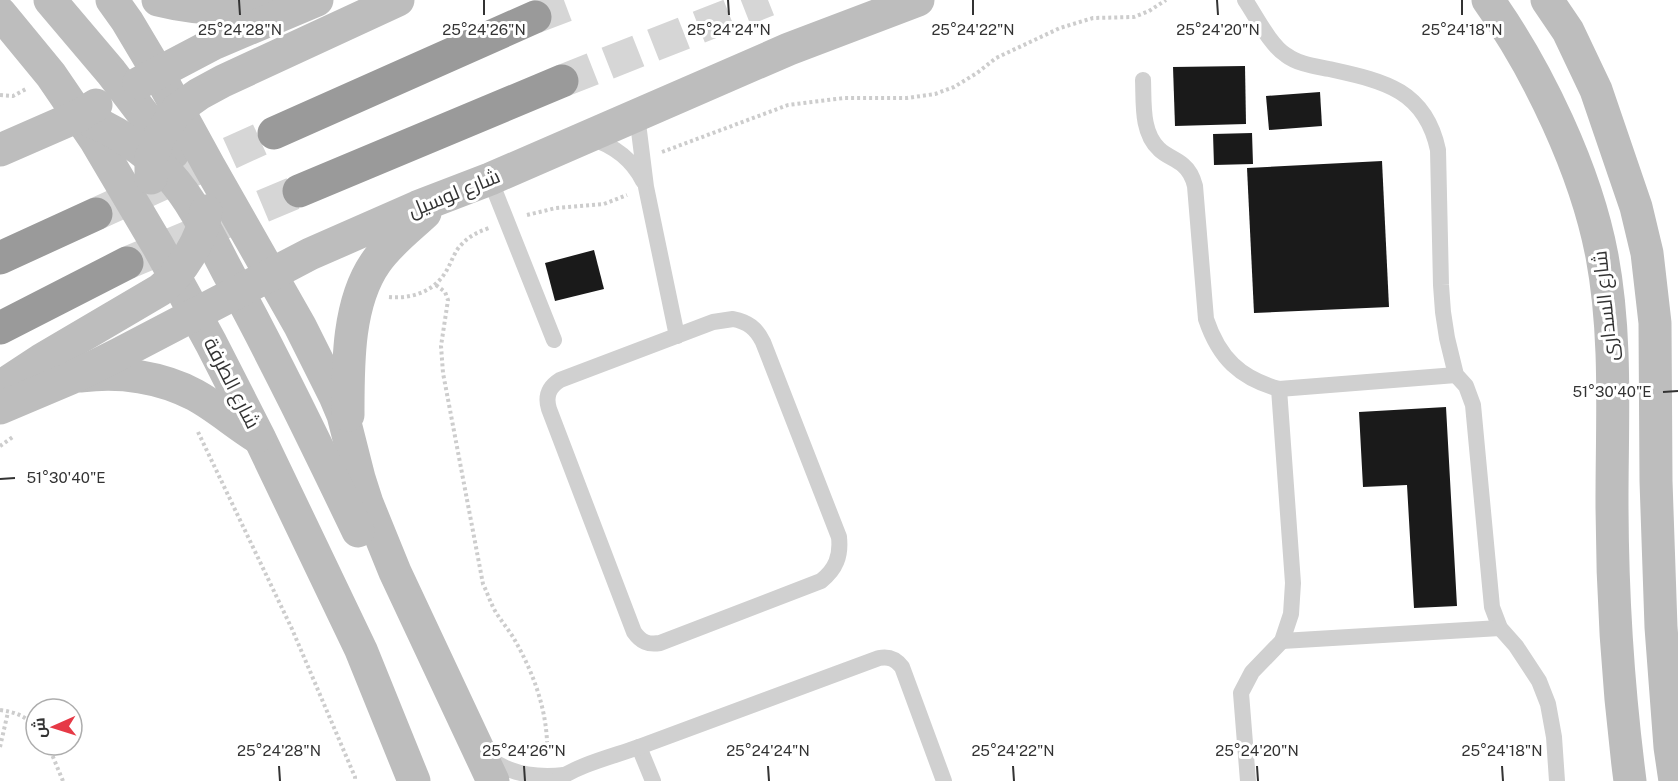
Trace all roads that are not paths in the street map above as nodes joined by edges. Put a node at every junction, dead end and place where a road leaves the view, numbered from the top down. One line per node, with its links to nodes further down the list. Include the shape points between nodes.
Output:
1 (50, 0): 16 (main road)
2 (111, 0): 13 (main road)
3 (158, 0): 4 (main road, via 240,9)
4 (303, 0)
5 (317, 0): 13 (main road, via 215,43)
6 (398, 0): 17 (main road, via 223,81)
7 (918, 0): 18 (main road, شارع لوسيل, via 789,49)
8 (1245, 0): 43 (lane, via 1269,38 1286,56 1391,87 1407,95 1428,120 1438,150 1441,285)
9 (1488, 0): 62 (main road, شارع السدارى, via 1535,78 1571,154 1602,255 1611,322 1613,591 1622,726)
10 (1547, 0): 63 (main road, via 1568,31 1596,90 1636,207 1647,253 1655,323 1661,627)
11 (0, 12): 19 (main road, شارع الطرفة)
12 (535, 17): 20 (highway)
13 (158, 73): 16 (main road); 17 (main road)
14 (562, 81): 27 (highway)
15 (1143, 81): 46 (lane, via 1148,133 1158,148 1183,165 1196,186 1206,319 1212,336 1220,351 1244,375)
16 (125, 90): 19 (main road); 22 (main road)
17 (178, 109): 22 (main road); 24 (main road)
18 (637, 115): 21 (main road, شارع لوسيل); 26 (lane)
19 (78, 116): 22 (main road, via 124,138); 23 (main road); 32 (main road, شارع الطرفة)
20 (274, 133)
21 (587, 137): 25 (main road, شارع لوسيل); 26 (lane, via 622,155)
22 (155, 147): 29 (main road); 32 (main road, via 151,177)
23 (0, 150)
24 (209, 166): 29 (main road); 31 (main road)
25 (490, 179): 28 (main road, شارع لوسيل); 42 (lane)
26 (646, 187): 41 (lane)
27 (299, 191)
28 (442, 197): 33 (main road, شارع لوسيل); 48 (main road, via 388,247 364,285 350,355)
29 (205, 213): 31 (main road); 37 (main road, via 189,255); 38 (main road)
30 (96, 214): 34 (highway)
31 (252, 241): 33 (main road); 36 (main road)
32 (158, 246): 37 (main road, شارع الطرفة)
33 (310, 254): 36 (main road, شارع لوسيل)
34 (0, 258)
35 (127, 263): 40 (highway)
36 (271, 274): 38 (main road, شارع لوسيل); 48 (main road, via 335,396)
37 (174, 276): 39 (main road, شارع الطرفة); 45 (main road, via 160,290)
38 (238, 291): 39 (main road, شارع لوسيل); 50 (main road, via 370,557)
39 (195, 314): 44 (main road, شارع لوسيل); 49 (main road, شارع الطرفة)
40 (0, 328)
41 (677, 336): 41 (lane, via 560,380 547,395 634,632 648,643 660,643 821,581 835,567 840,548 759,333 733,319)
42 (554, 340)
43 (1456, 375): 46 (lane); 51 (lane, via 1466,386 1473,405 1492,607)
44 (71, 378): 47 (main road, شارع لوسيل); 49 (main road, via 122,375 171,385 202,399)
45 (0, 387)
46 (1279, 389): 52 (lane, via 1293,583 1291,614)
47 (10, 421)
48 (348, 432): 50 (main road, via 367,503)
49 (260, 439): 56 (main road, شارع الطرفة, via 361,650)
50 (420, 628): 54 (main road)
51 (1500, 628): 52 (lane); 61 (lane, via 1539,681 1548,704)
52 (1282, 641): 60 (lane, via 1252,672 1241,693)
53 (639, 747): 55 (lane); 58 (lane); 59 (lane, via 886,657 903,667)
54 (478, 748): 55 (lane, via 508,770); 57 (main road)
55 (555, 778)
56 (414, 781)
57 (494, 781)
58 (652, 781)
59 (944, 781)
60 (1248, 781)
61 (1557, 781)
62 (1630, 781)
63 (1675, 781)

